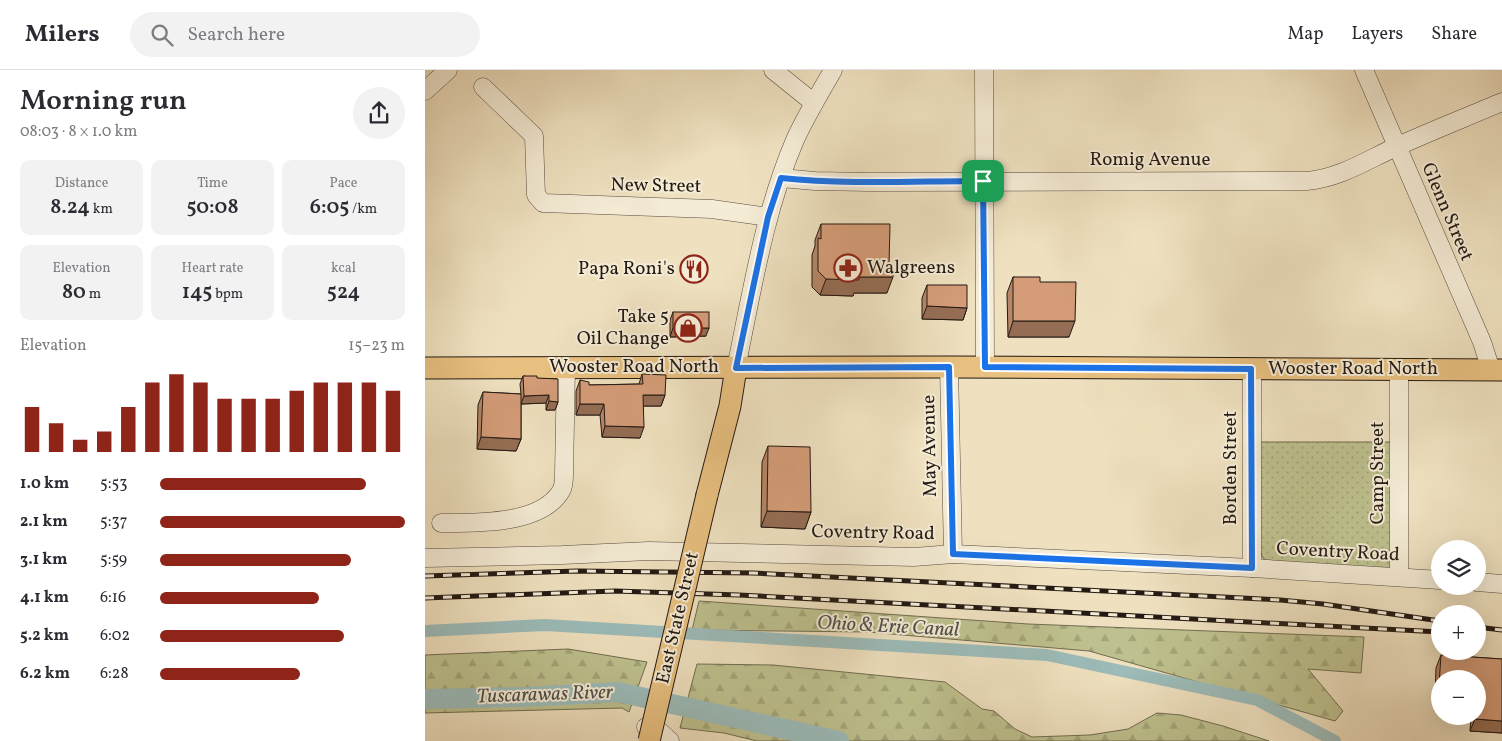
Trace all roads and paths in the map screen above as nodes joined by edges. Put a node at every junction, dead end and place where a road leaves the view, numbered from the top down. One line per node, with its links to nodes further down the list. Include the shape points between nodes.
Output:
1 (448, 70): 7 (street)
2 (773, 70): 9 (street)
3 (833, 70): 9 (street)
4 (984, 70): 12 (street)
5 (1364, 70): 10 (street, Glenn Street)
6 (483, 88): 13 (street, New Street, via 534,136 535,196 543,203 712,209)
7 (425, 91)
8 (1502, 102): 10 (street, Romig Avenue)
9 (814, 103): 11 (street)
10 (1397, 147): 12 (street, Romig Avenue, via 1341,174 1307,182); 21 (street, Glenn Street)
11 (781, 178): 12 (street, Romig Avenue, via 869,182); 13 (street)
12 (983, 181): 16 (street)
13 (768, 217): 18 (street)
14 (566, 367): 17 (main road, Wooster Road North); 18 (main road, Wooster Road North); 22 (street, via 561,491 534,511 509,520)
15 (949, 367): 16 (main road, Wooster Road North); 18 (main road, Wooster Road North); 23 (street, May Avenue)
16 (985, 367): 19 (main road, Wooster Road North)
17 (425, 368)
18 (736, 368): 30 (main road, East State Street, bridge, via 730,406)
19 (1251, 369): 20 (main road, Wooster Road North); 25 (street, Borden Street)
20 (1399, 370): 21 (main road, Wooster Road North); 26 (street, Camp Street)
21 (1496, 370)
22 (441, 523)
23 (953, 554): 24 (street, Coventry Road, via 914,557 649,551); 25 (street, Coventry Road)
24 (425, 558)
25 (1252, 568): 26 (street, Coventry Road)
26 (1399, 577): 27 (street, Coventry Road)
27 (1431, 579)
28 (1486, 583): 29 (street)
29 (1502, 584)
30 (648, 734): 31 (street, via 658,730)
31 (669, 741)

